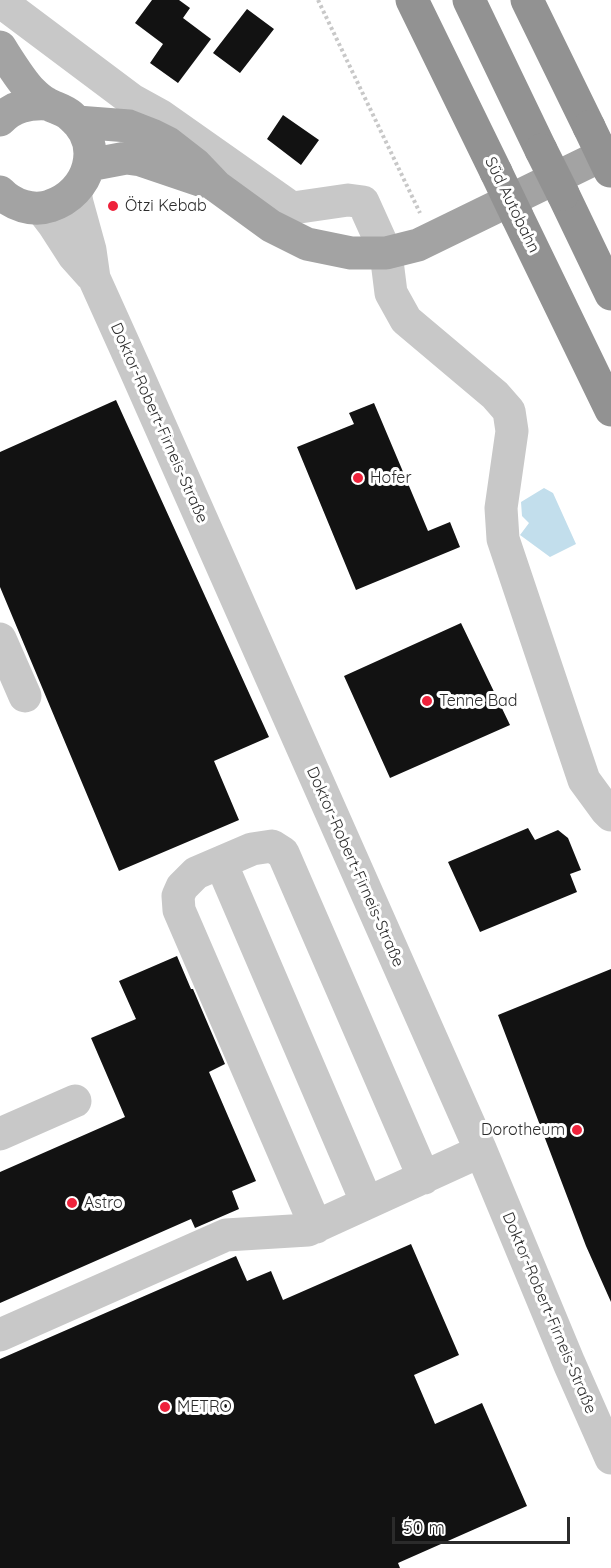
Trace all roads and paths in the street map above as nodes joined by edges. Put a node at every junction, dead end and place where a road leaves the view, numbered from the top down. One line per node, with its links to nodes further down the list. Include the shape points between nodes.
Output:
1 (318, 0): 17 (path)
2 (412, 0): 21 (highway, Süd Autobahn, bridge)
3 (469, 0): 20 (highway, bridge)
4 (527, 0): 12 (highway, bridge)
5 (0, 1): 7 (street)
6 (0, 47): 8 (main road, via 31,91)
7 (119, 90): 11 (street, via 115,97); 18 (street, via 293,208 348,200 363,202)
8 (47, 104): 9 (main road, via 25,105); 10 (main road, via 63,110)
9 (0, 120)
10 (77, 122): 11 (main road); 13 (main road, via 90,155)
11 (116, 124): 14 (main road, via 168,143)
12 (611, 165): 18 (main road, via 418,245)
13 (82, 179): 14 (main road, via 126,158); 16 (main road, via 60,202); 19 (street, Doktor-Robert-Firneis-Straße)
14 (216, 186): 18 (main road, via 271,226 307,244 351,253)
15 (3, 198): 16 (main road)
16 (41, 208): 19 (street, Doktor-Robert-Firneis-Straße)
17 (420, 214)
18 (386, 253): 24 (street, via 391,293 406,320 509,411 512,431 501,508 503,539 584,780)
19 (94, 278): 28 (street, Doktor-Robert-Firneis-Straße)
20 (611, 294)
21 (611, 410)
22 (0, 639): 23 (street)
23 (25, 696)
24 (611, 814)
25 (221, 862): 29 (street, via 252,849 272,846 283,853); 30 (street); 31 (street, via 196,873 182,887 179,910)
26 (75, 1101): 27 (street)
27 (0, 1134)
28 (481, 1151): 29 (street); 33 (street, Doktor-Robert-Firneis-Straße)
29 (424, 1178): 30 (street)
30 (367, 1203): 31 (street)
31 (316, 1227): 32 (street, via 226,1235)
32 (0, 1335)
33 (611, 1458)

